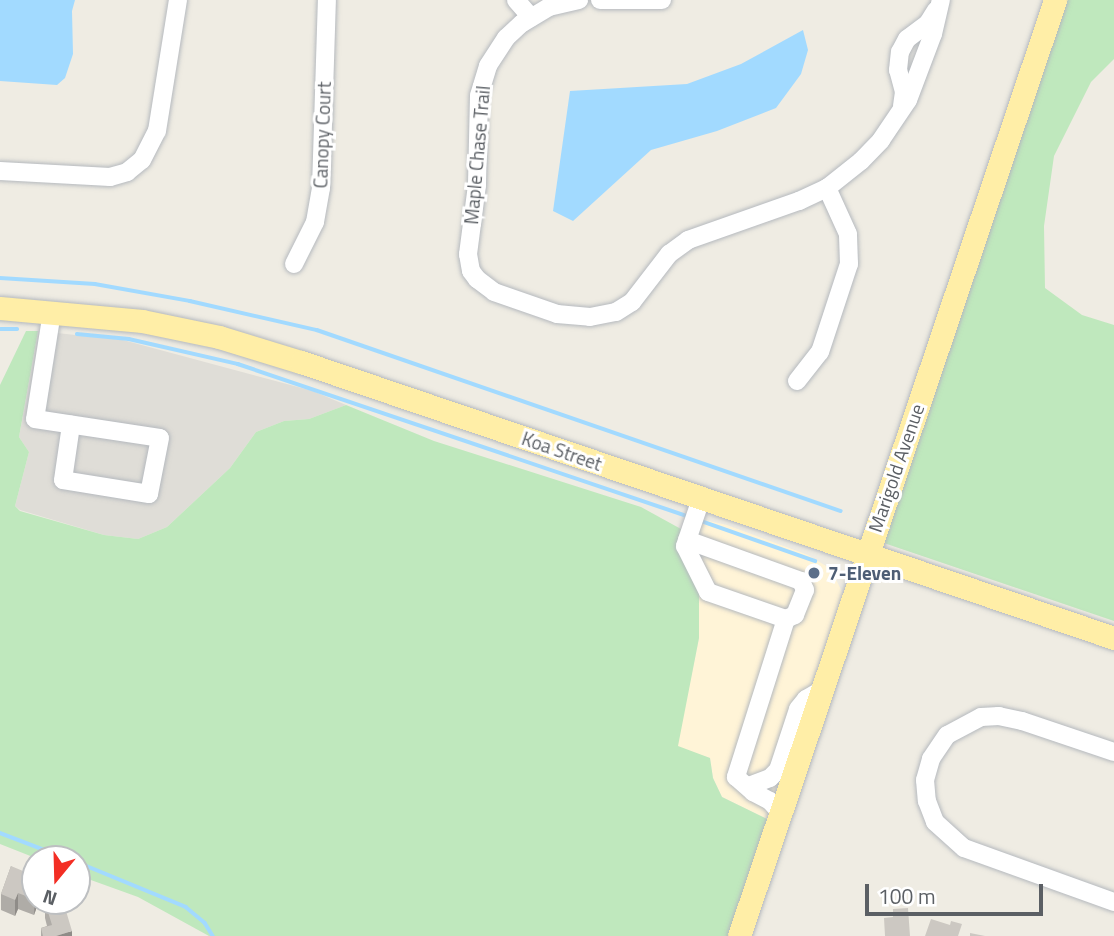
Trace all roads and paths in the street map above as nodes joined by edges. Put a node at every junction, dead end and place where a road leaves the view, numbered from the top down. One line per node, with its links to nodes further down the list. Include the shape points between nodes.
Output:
1 (178, 0): 11 (street, via 157,131 142,160 127,172 110,177)
2 (327, 0): 13 (street, Canopy Court, via 321,188 315,222)
3 (516, 0): 9 (street)
4 (579, 0): 9 (street, Maple Chase Trail)
5 (600, 0): 6 (street)
6 (662, 0)
7 (1055, 0): 20 (main road, Marigold Avenue)
8 (941, 1): 10 (street, Maple Chase Trail, via 919,75); 10 (street, via 900,52 898,70 905,97)
9 (531, 16): 12 (street, Maple Chase Trail, via 499,47 481,86 477,185 468,254 471,271 494,292 557,314 626,315 669,254 688,240 789,206)
10 (900, 113): 12 (street, Maple Chase Trail, via 871,151)
11 (0, 171)
12 (827, 188): 16 (street, via 848,234 849,264 820,352)
13 (294, 264)
14 (0, 308): 15 (main road, Koa Street)
15 (52, 312): 17 (street, via 35,419); 18 (main road, Koa Street, via 142,321 219,337)
16 (797, 381)
17 (71, 425): 17 (street, via 160,438 149,494 63,480)
18 (701, 499): 19 (street); 20 (main road, Koa Street)
19 (687, 540): 21 (street, via 685,546 708,592); 21 (street, via 802,580 805,590 795,615)
20 (866, 555): 22 (main road, Koa Street); 23 (main road, Marigold Avenue)
21 (786, 619): 25 (street, via 737,769 736,777)
22 (1114, 638)
23 (820, 691): 25 (street, via 798,709 778,770); 26 (main road, Marigold Avenue)
24 (1114, 752): 27 (street, via 1022,721 981,717 947,735 931,759 925,780 935,822 964,848)
25 (749, 786): 26 (street)
26 (780, 812): 28 (main road, Marigold Avenue)
27 (1114, 902)
28 (739, 936)

